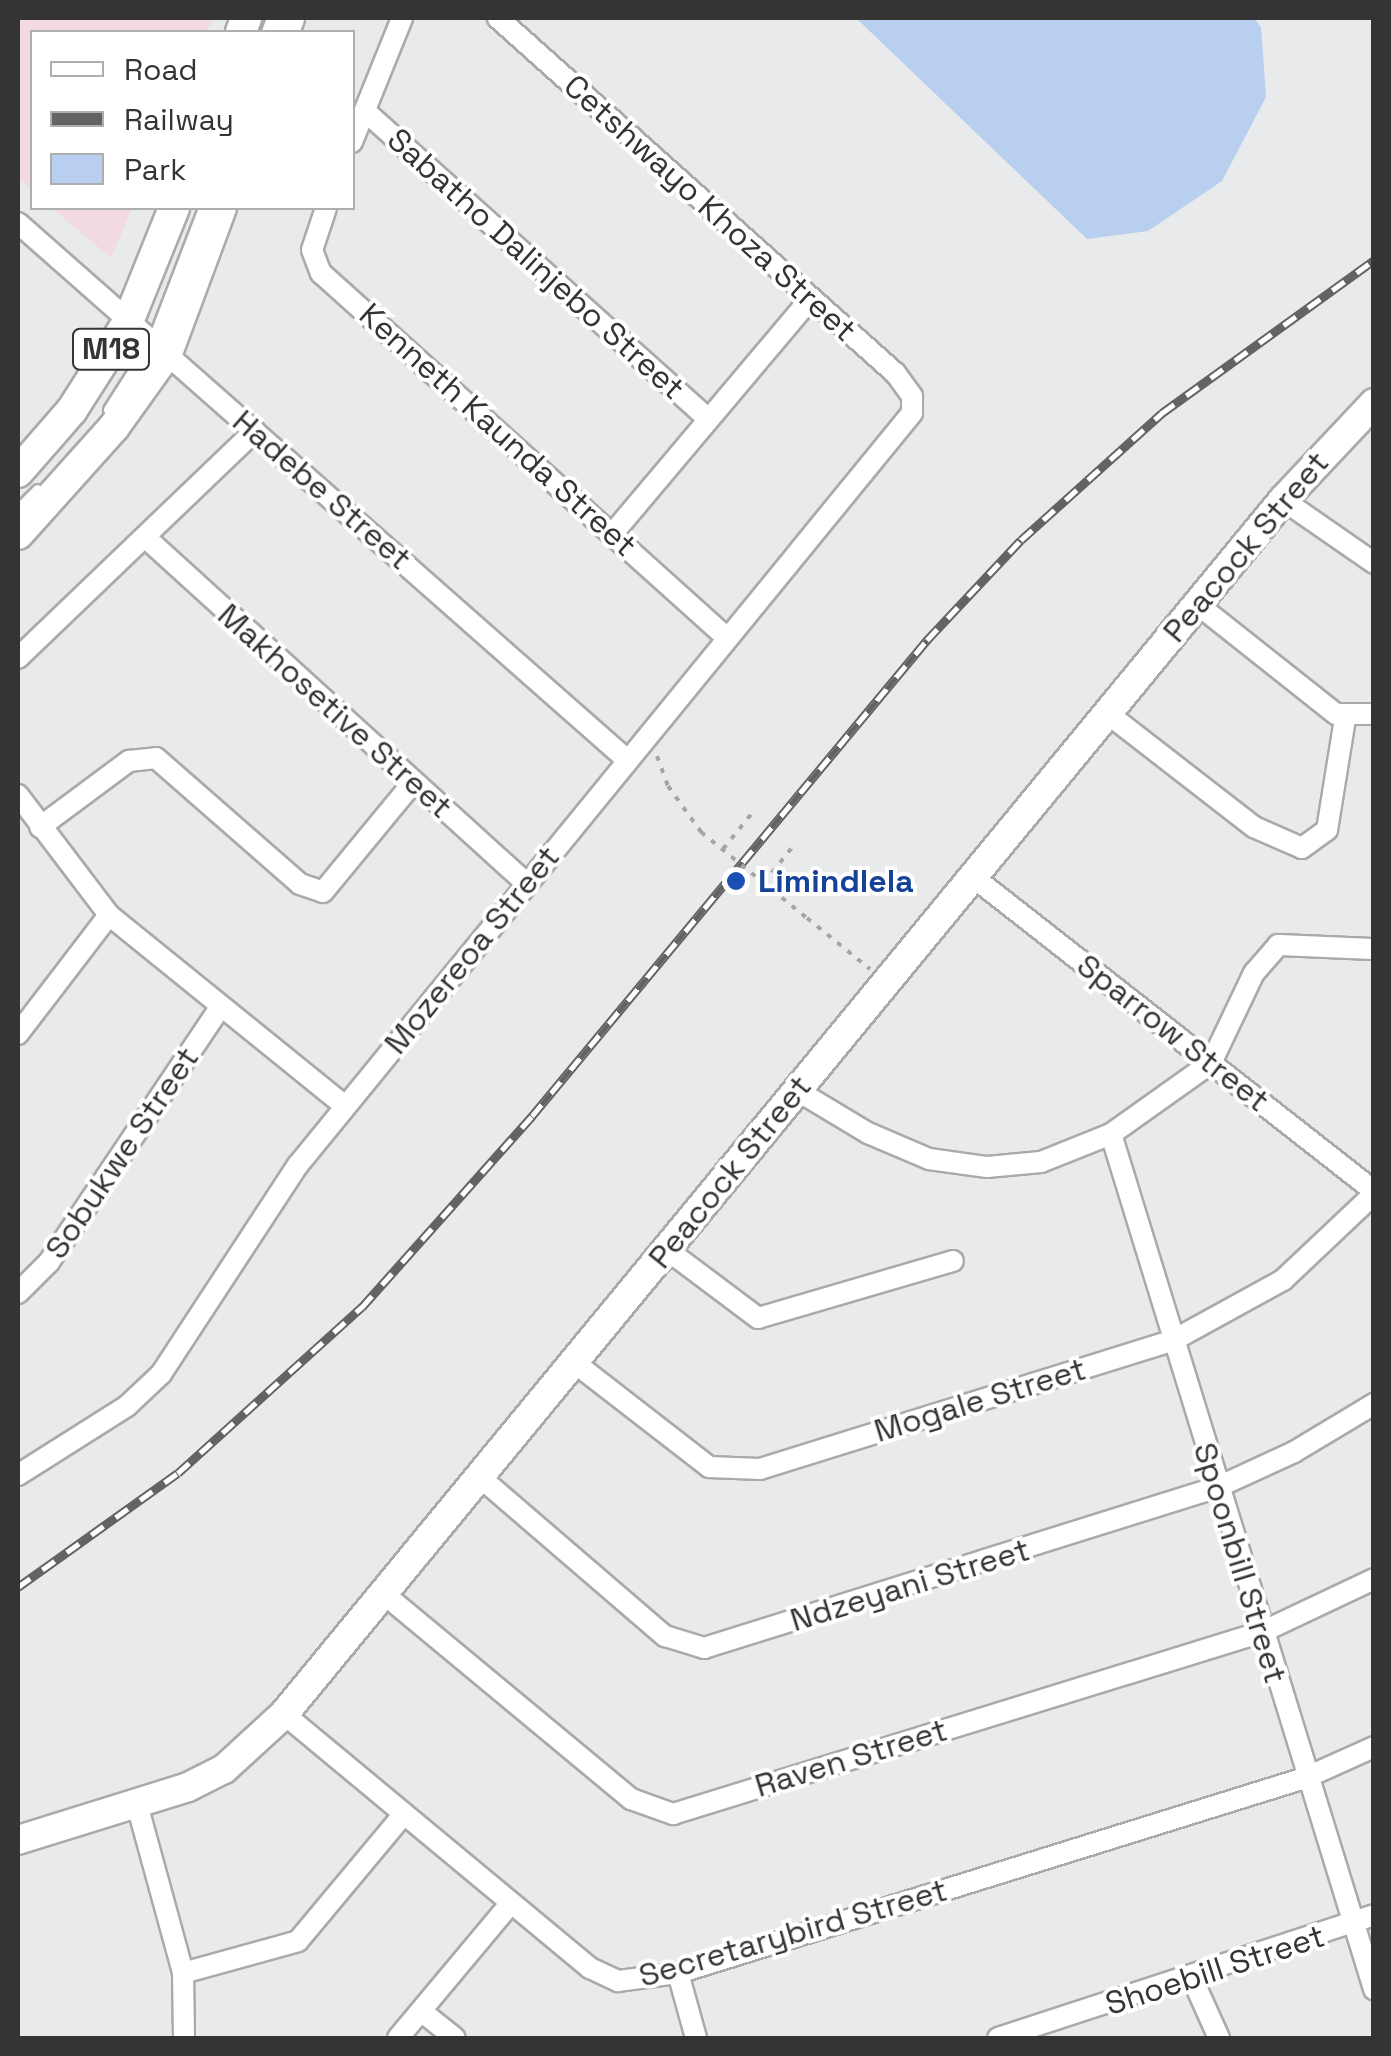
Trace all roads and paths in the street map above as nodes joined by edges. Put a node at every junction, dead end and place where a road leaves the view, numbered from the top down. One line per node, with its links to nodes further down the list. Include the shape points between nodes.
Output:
1 (402, 18): 3 (street)
2 (498, 18): 11 (street, Cetshwayo Khoza Street)
3 (365, 111): 4 (street); 15 (street, Sabatho Dalinjebo Street)
4 (355, 135)
5 (174, 210): 12 (main road, M18)
6 (186, 210): 12 (lane)
7 (203, 210): 12 (lane)
8 (220, 210): 12 (main road, M18)
9 (325, 210): 21 (street, Kenneth Kaunda Street, via 312,250 320,273)
10 (18, 223): 12 (street, Hadebe Street)
11 (812, 298): 14 (street, Cetshwayo Khoza Street, via 894,372); 15 (street)
12 (147, 336): 16 (street, Hadebe Street); 17 (main road, M18); 18 (lane); 20 (lane, via 95,428); 22 (main road, M18, via 114,426)
13 (1374, 403): 19 (street, Peacock Street)
14 (913, 405): 26 (street, Mozereoa Street, via 906,423)
15 (706, 418): 21 (street)
16 (255, 430): 23 (street); 31 (street, Hadebe Street)
17 (18, 472)
18 (18, 489)
19 (1283, 500): 24 (street); 25 (street, Peacock Street)
20 (18, 510)
21 (614, 532): 26 (street, Kenneth Kaunda Street)
22 (18, 534)
23 (145, 538): 27 (street); 32 (street, Makhosetive Street)
24 (1374, 563)
25 (1197, 604): 28 (street, Peacock Street); 30 (street)
26 (726, 637): 31 (street, Mozereoa Street)
27 (18, 658)
28 (1107, 712): 30 (street, via 1254,827 1302,848 1326,830); 38 (street, Peacock Street)
29 (1374, 714): 30 (street)
30 (1345, 718)
31 (632, 751): 37 (path, bridge, via 663,761 668,786); 40 (street, Mozereoa Street)
32 (413, 783): 35 (street, via 322,892 300,884 156,758 129,762); 40 (street, Makhosetive Street)
33 (18, 795): 35 (street)
34 (753, 812): 37 (path)
35 (40, 827): 41 (street)
36 (794, 846): 39 (path)
37 (723, 850): 39 (path, bridge)
38 (972, 876): 43 (street, Peacock Street); 46 (street, Sparrow Street)
39 (764, 883): 43 (path, bridge)
40 (526, 884): 48 (street, Mozereoa Street)
41 (109, 916): 44 (street); 45 (street)
42 (1374, 949): 46 (street, via 1278,945 1254,973)
43 (886, 982): 47 (street, Peacock Street)
44 (220, 1008): 48 (street); 53 (street, Sobukwe Street, via 49,1262)
45 (18, 1034)
46 (1211, 1062): 49 (street); 50 (street, Sparrow Street)
47 (798, 1091): 49 (street, via 900,1148 957,1165 1041,1162); 51 (street, Peacock Street)
48 (345, 1106): 57 (street, Mozereoa Street, via 280,1189 147,1390)
49 (1111, 1134): 54 (street, Spoonbill Street)
50 (1374, 1193): 54 (street, Mogale Street, via 1283,1280)
51 (666, 1249): 52 (street, via 758,1318); 55 (street, Peacock Street)
52 (953, 1261)
53 (18, 1293)
54 (1172, 1341): 55 (street, Mogale Street, via 736,1473 692,1456); 59 (street, Spoonbill Street)
55 (575, 1363): 58 (street, Peacock Street)
56 (1374, 1404): 59 (street, Ndzeyani Street)
57 (18, 1474)
58 (481, 1478): 59 (street, Ndzeyani Street, via 665,1636 692,1648); 61 (street, Peacock Street)
59 (1218, 1487): 62 (street, Spoonbill Street)
60 (1374, 1579): 62 (street, Raven Street)
61 (384, 1594): 62 (street, Raven Street, via 630,1799 658,1813); 63 (street, Peacock Street)
62 (1262, 1632): 65 (street, Spoonbill Street)
63 (284, 1714): 66 (street, Peacock Street, via 224,1769); 67 (street, Secretarybird Street)
64 (1374, 1747): 65 (street, Secretarybird Street)
65 (1305, 1778): 71 (street, Spoonbill Street); 73 (street, Secretarybird Street)
66 (138, 1808): 68 (street, Peacock Street); 72 (street)
67 (404, 1814): 69 (street, Secretarybird Street); 72 (street, via 298,1941)
68 (18, 1840)
69 (510, 1903): 73 (street, Secretarybird Street, via 604,1976 638,1982); 76 (street)
70 (1374, 1916): 71 (street, Shoebill Street)
71 (1349, 1926): 74 (street, Shoebill Street); 75 (street, Spoonbill Street)
72 (182, 1973): 77 (street)
73 (678, 1973): 80 (street)
74 (1192, 1978): 81 (street, Shoebill Street); 82 (street)
75 (1374, 1990)
76 (421, 2011): 78 (street); 79 (street)
77 (184, 2038)
78 (398, 2038)
79 (455, 2038)
80 (696, 2038)
81 (998, 2038)
82 (1219, 2038)

